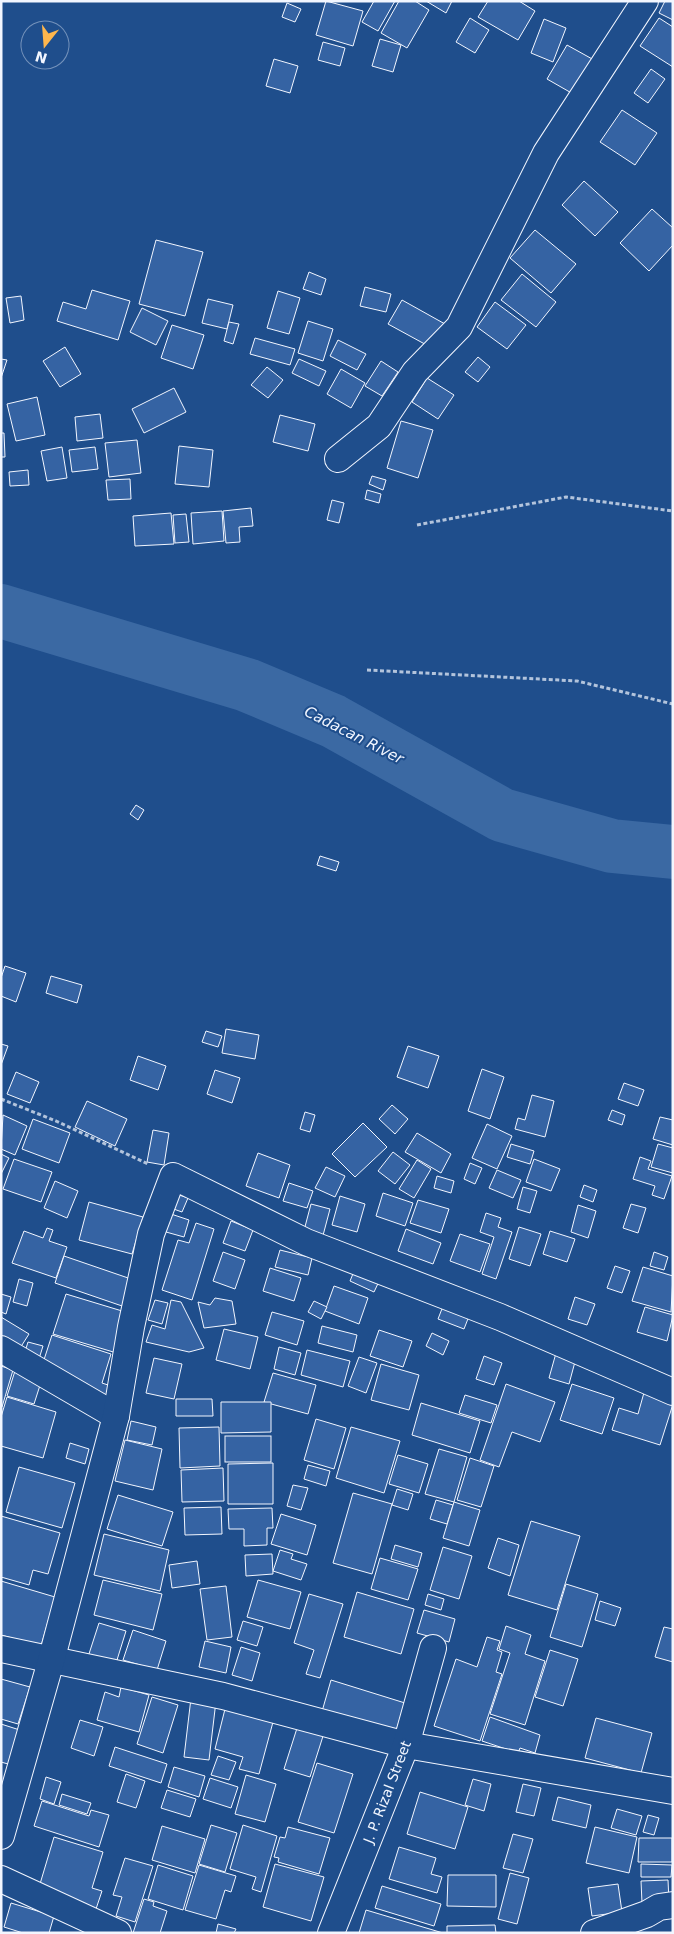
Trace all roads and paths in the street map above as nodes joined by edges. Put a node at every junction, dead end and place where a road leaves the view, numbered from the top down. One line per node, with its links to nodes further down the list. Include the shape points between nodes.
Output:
1 (645, 1): 2 (street, via 546,153 459,327 415,372 379,426)
2 (338, 460)
3 (673, 512): 4 (path, via 566,497)
4 (417, 526)
5 (366, 670): 6 (path, via 577,681)
6 (673, 704)
7 (1, 1099): 8 (path, via 93,1137)
8 (173, 1176): 10 (street, via 306,1242 500,1317); 11 (street, via 151,1234)
9 (1, 1349): 11 (street)
10 (673, 1392)
11 (116, 1416): 14 (street)
12 (433, 1648): 15 (street, J. P. Rizal Street)
13 (1, 1649): 14 (street)
14 (52, 1661): 15 (street, via 223,1696); 17 (street)
15 (406, 1745): 16 (street); 21 (street, J. P. Rizal Street)
16 (673, 1791)
17 (1, 1836)
18 (1, 1879): 20 (street)
19 (673, 1905): 22 (street, via 659,1907)
20 (118, 1933)
21 (331, 1933)
22 (594, 1933)

